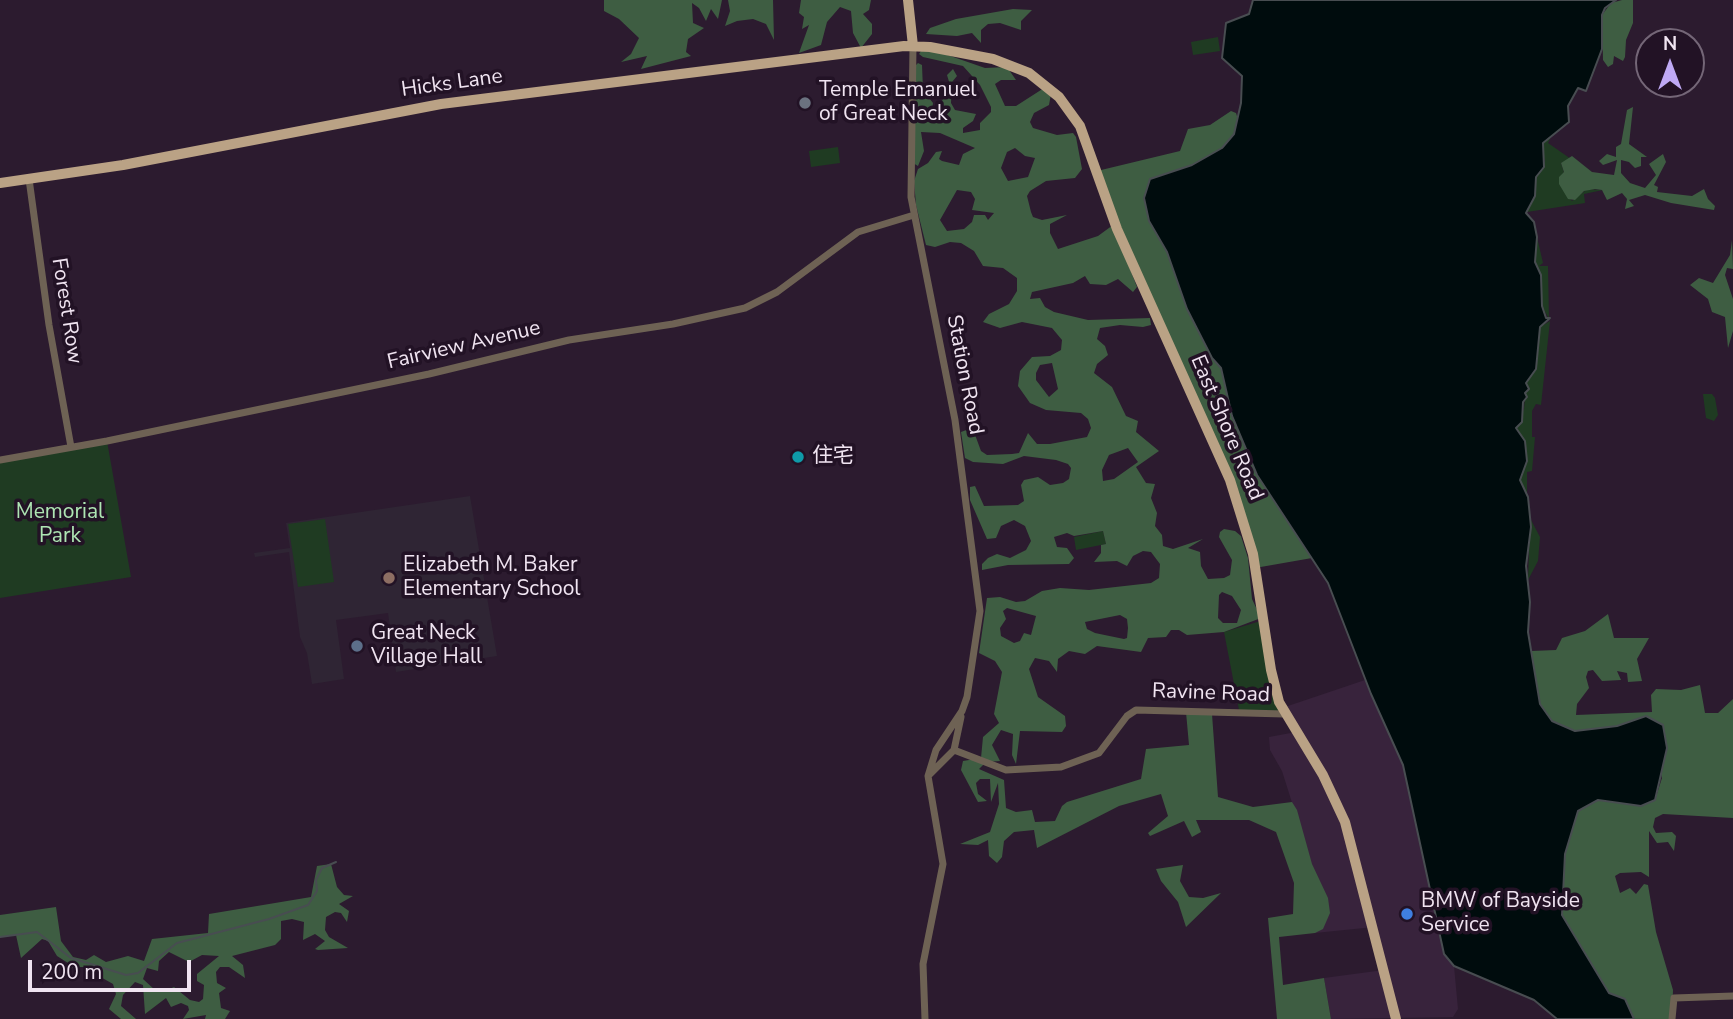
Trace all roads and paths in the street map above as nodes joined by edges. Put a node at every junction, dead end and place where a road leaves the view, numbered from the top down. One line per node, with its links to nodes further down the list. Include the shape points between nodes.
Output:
1 (908, 0): 2 (main road)
2 (913, 46): 3 (main road, Hicks Lane, via 442,104); 5 (street, Station Road, via 909,142); 9 (main road, East Shore Road, via 993,59 1019,68 1059,97 1080,126 1117,229 1239,504)
3 (29, 179): 4 (main road, Hicks Lane); 6 (street, Forest Row)
4 (0, 183)
5 (914, 215): 6 (street, Fairview Avenue, via 859,232 777,292 745,307); 8 (street, Station Road, via 955,420 980,608)
6 (71, 447): 7 (street, Fairview Avenue)
7 (0, 460)
8 (962, 711): 10 (street, Station Road); 11 (street, Station Road, via 936,750)
9 (1284, 714): 10 (street, Ravine Road, via 1136,710 1099,753 1062,767 1006,770); 14 (main road, East Shore Road, via 1323,775 1345,822)
10 (954, 750): 11 (street)
11 (928, 776): 13 (street, via 943,864 923,964)
12 (1733, 996): 15 (street, via 1674,998)
13 (925, 1019)
14 (1396, 1019)
15 (1672, 1019)

